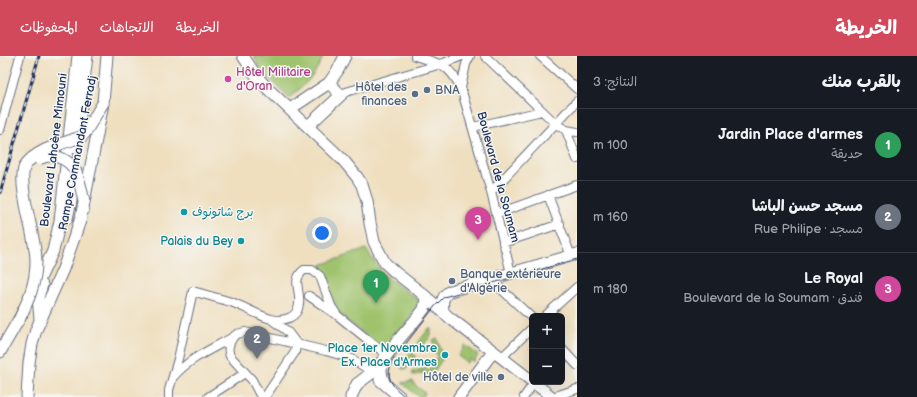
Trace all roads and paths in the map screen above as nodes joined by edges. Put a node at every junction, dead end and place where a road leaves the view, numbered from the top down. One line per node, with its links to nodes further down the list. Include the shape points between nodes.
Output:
1 (20, 56): 24 (street)
2 (78, 56): 46 (main road, Boulevard Lahcène Mimouni, via 58,235 45,269)
3 (86, 56): 47 (main road, Boulevard Lahcène Mimouni, via 71,201 61,241 38,297)
4 (107, 56): 18 (main road, Rampe Commandant Ferradj)
5 (243, 56): 19 (main road, via 262,83)
6 (345, 56): 13 (main road)
7 (415, 56): 12 (street)
8 (462, 56): 12 (street)
9 (470, 56): 14 (street)
10 (485, 56): 20 (street)
11 (540, 56): 15 (street)
12 (441, 64): 14 (street, via 454,74); 16 (street)
13 (329, 83): 16 (main road); 19 (main road)
14 (461, 88): 23 (street, Boulevard de la Soumam)
15 (577, 89)
16 (341, 94): 22 (main road)
17 (577, 101): 21 (street)
18 (103, 102): 28 (main road, bridge, via 85,133 41,152 30,160 23,172); 32 (main road, Rampe Commandant Ferradj)
19 (290, 109): 22 (main road)
20 (542, 111): 21 (street); 23 (street)
21 (556, 123): 25 (street); 30 (street)
22 (308, 126): 40 (main road, via 344,160 362,185 372,233 381,257 390,268)
23 (472, 127): 30 (street, Boulevard de la Soumam)
24 (0, 130)
25 (566, 130): 26 (street); 27 (street)
26 (577, 132)
27 (577, 159)
28 (23, 182): 32 (main road, bridge, via 35,161 48,156 60,157 75,170); 46 (main road, bridge, via 36,261 30,295)
29 (577, 185): 31 (street)
30 (491, 192): 33 (street, Boulevard de la Soumam)
31 (548, 195): 33 (street); 34 (street)
32 (84, 202): 47 (main road, Rampe Commandant Ferradj, via 73,243)
33 (496, 214): 35 (street, Boulevard de la Soumam)
34 (560, 224): 35 (street); 36 (street)
35 (504, 243): 37 (street, Boulevard de la Soumam)
36 (574, 255): 37 (main road)
37 (511, 273): 38 (main road)
38 (494, 278): 42 (main road, via 450,291 442,304); 45 (street, via 498,286)
39 (577, 287): 43 (street)
40 (424, 295): 42 (main road); 54 (main road, via 426,304 421,314)
41 (309, 296): 44 (street)
42 (444, 313): 55 (main road)
43 (548, 313)
44 (336, 315): 48 (street, via 320,276 308,269 298,276 300,302 297,313 288,319); 54 (street)
45 (529, 315)
46 (19, 320): 52 (main road, Boulevard Lahcène Mimouni)
47 (40, 320): 65 (main road, Rampe Commandant Ferradj, via 32,344)
48 (272, 320): 51 (street, via 287,331); 59 (street, via 232,302 192,291)
49 (529, 330): 55 (street)
50 (233, 338): 51 (street, via 241,332 249,332); 57 (street, via 228,352); 59 (street, via 192,360)
51 (296, 343): 58 (street, via 350,358); 69 (street, via 295,352)
52 (0, 352)
53 (565, 352): 56 (street)
54 (387, 355): 58 (main road); 61 (main road, via 381,370)
55 (497, 355): 60 (main road); 72 (main road)
56 (577, 364)
57 (245, 372): 67 (street); 68 (street)
58 (373, 372): 61 (main road); 70 (main road, via 357,384)
59 (174, 377): 66 (street)
60 (529, 379)
61 (385, 384): 71 (main road)
62 (531, 385): 73 (street)
63 (537, 385): 74 (main road)
64 (577, 390): 74 (street)
65 (27, 397)
66 (168, 397)
67 (208, 397)
68 (261, 397)
69 (265, 397)
70 (351, 397)
71 (400, 397)
72 (459, 397)
73 (524, 397)
74 (552, 397)

